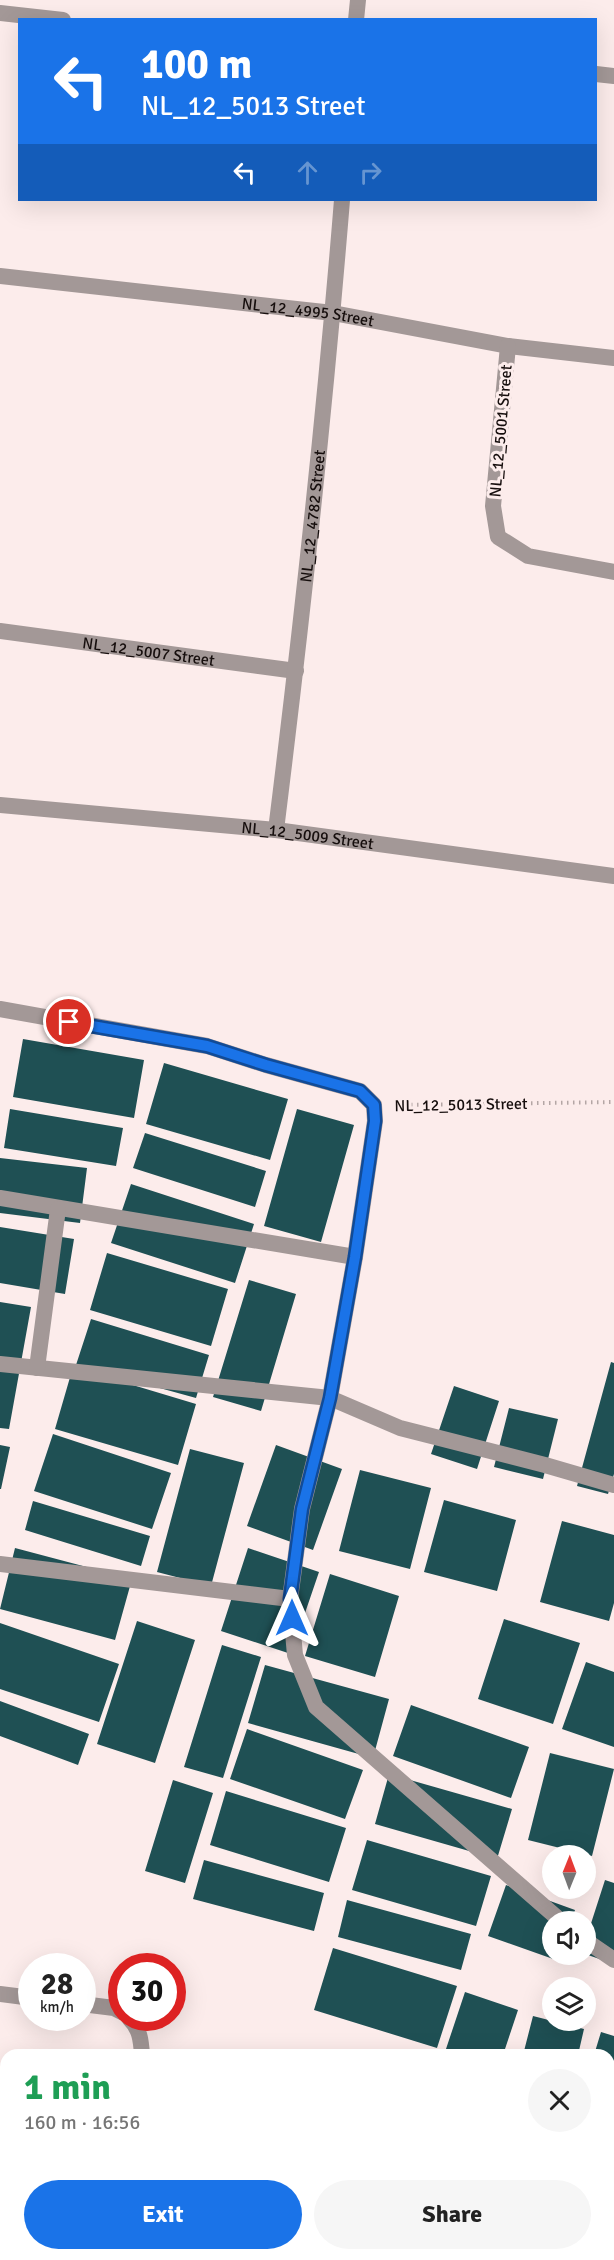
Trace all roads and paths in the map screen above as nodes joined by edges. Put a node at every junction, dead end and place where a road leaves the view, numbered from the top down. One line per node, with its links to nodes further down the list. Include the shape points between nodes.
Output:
1 (358, 0): 4 (street)
2 (0, 14): 3 (street)
3 (42, 18)
4 (356, 18)
5 (597, 74): 6 (street)
6 (614, 76)
7 (342, 201): 9 (street, NL_12_4782 Street)
8 (0, 276): 9 (street, NL_12_4995 Street)
9 (333, 313): 10 (street, NL_12_4995 Street); 14 (street, NL_12_4782 Street)
10 (508, 346): 11 (street, NL_12_4995 Street); 12 (street, NL_12_5001 Street, via 494,506 498,537 528,556)
11 (614, 358)
12 (614, 572)
13 (0, 631): 14 (street, NL_12_5007 Street)
14 (296, 671): 16 (street, NL_12_4782 Street)
15 (0, 805): 16 (street, NL_12_5009 Street)
16 (276, 830): 17 (street, NL_12_5009 Street)
17 (614, 876)
18 (0, 1009): 20 (street, NL_12_5013 Street, via 207,1046 360,1091)
19 (614, 1102): 20 (path, NL_12_5013 Street)
20 (374, 1105): 23 (street)
21 (0, 1198): 22 (street)
22 (58, 1209): 23 (street); 25 (street)
23 (355, 1257): 26 (street)
24 (0, 1364): 25 (street)
25 (37, 1368): 26 (street)
26 (330, 1398): 27 (street, via 400,1428); 29 (street, via 302,1509)
27 (614, 1485)
28 (0, 1564): 29 (street)
29 (290, 1599): 30 (street, via 295,1655 316,1707)
30 (549, 1911)
31 (596, 1948): 32 (street)
32 (614, 1960)
33 (0, 1994): 34 (street)
34 (18, 1996)
35 (138, 2031): 36 (street)
36 (141, 2049)

